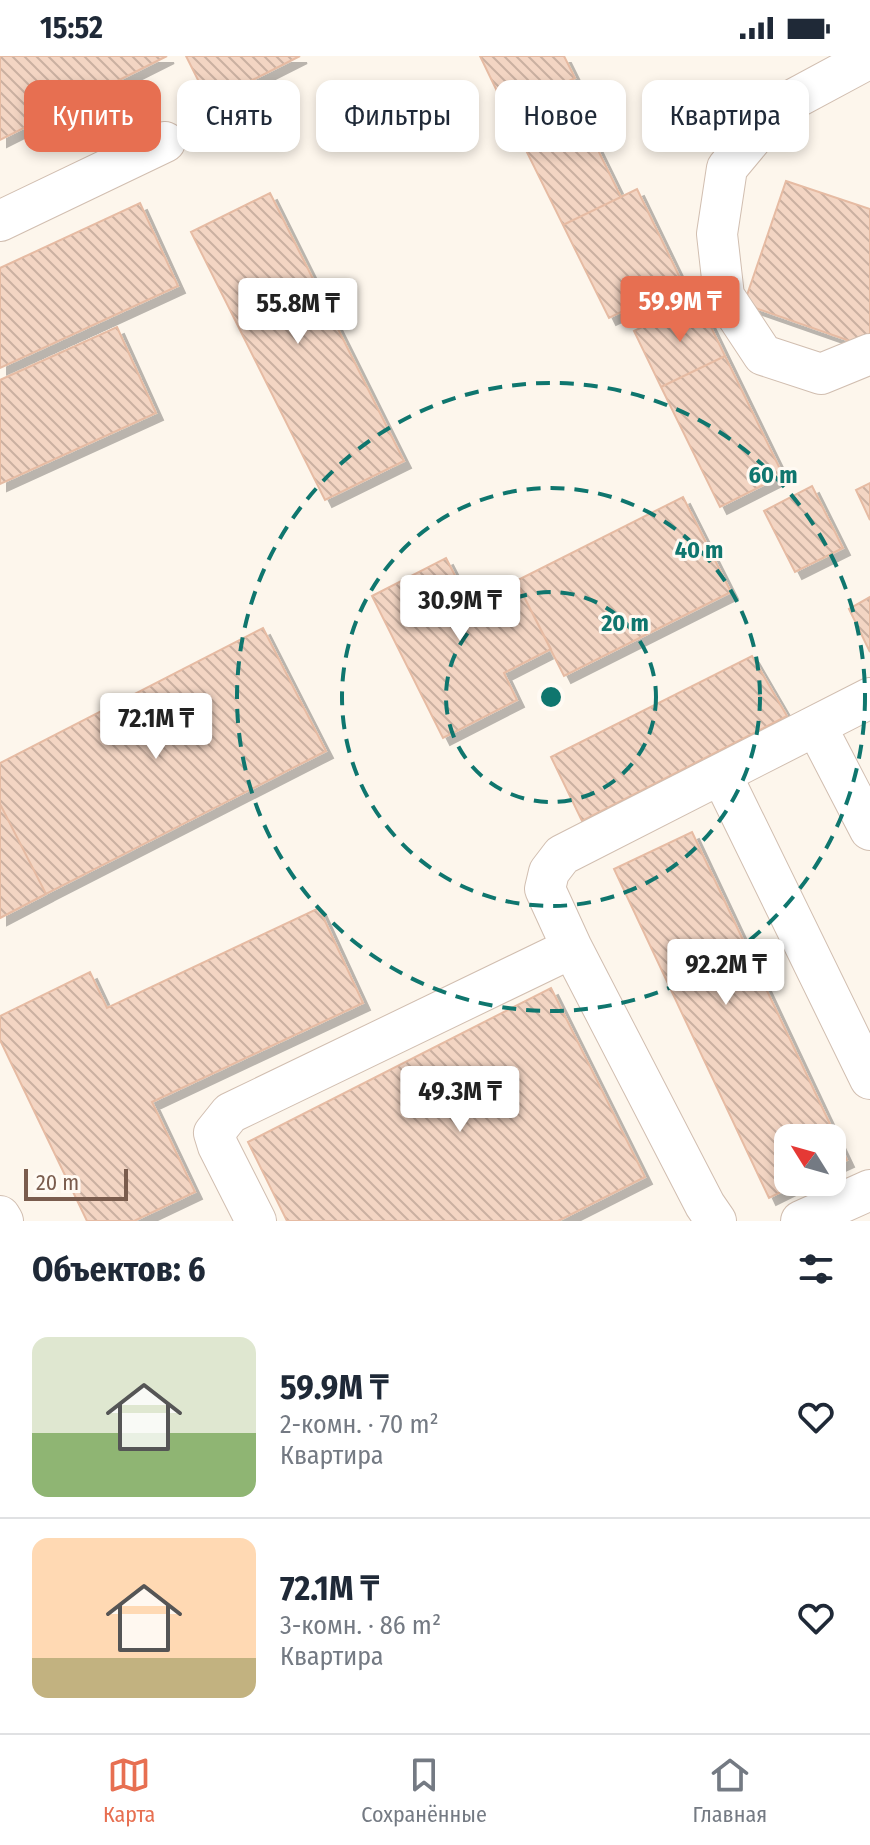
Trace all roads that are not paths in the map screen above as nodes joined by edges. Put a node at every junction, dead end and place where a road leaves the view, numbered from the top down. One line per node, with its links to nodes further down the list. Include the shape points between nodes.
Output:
1 (870, 58): 4 (street, via 777,108 727,168 717,234 724,296 763,355 821,374)
2 (165, 142): 3 (street)
3 (0, 221)
4 (870, 354)
5 (870, 698): 6 (street)
6 (816, 726): 7 (street); 8 (street)
7 (721, 774): 9 (street, via 562,855 549,872 545,889); 10 (street)
8 (870, 830)
9 (572, 948): 12 (street, via 230,1113 214,1133); 13 (street)
10 (870, 1079)
11 (870, 1190): 14 (street)
12 (256, 1221)
13 (716, 1221)
14 (801, 1221)

